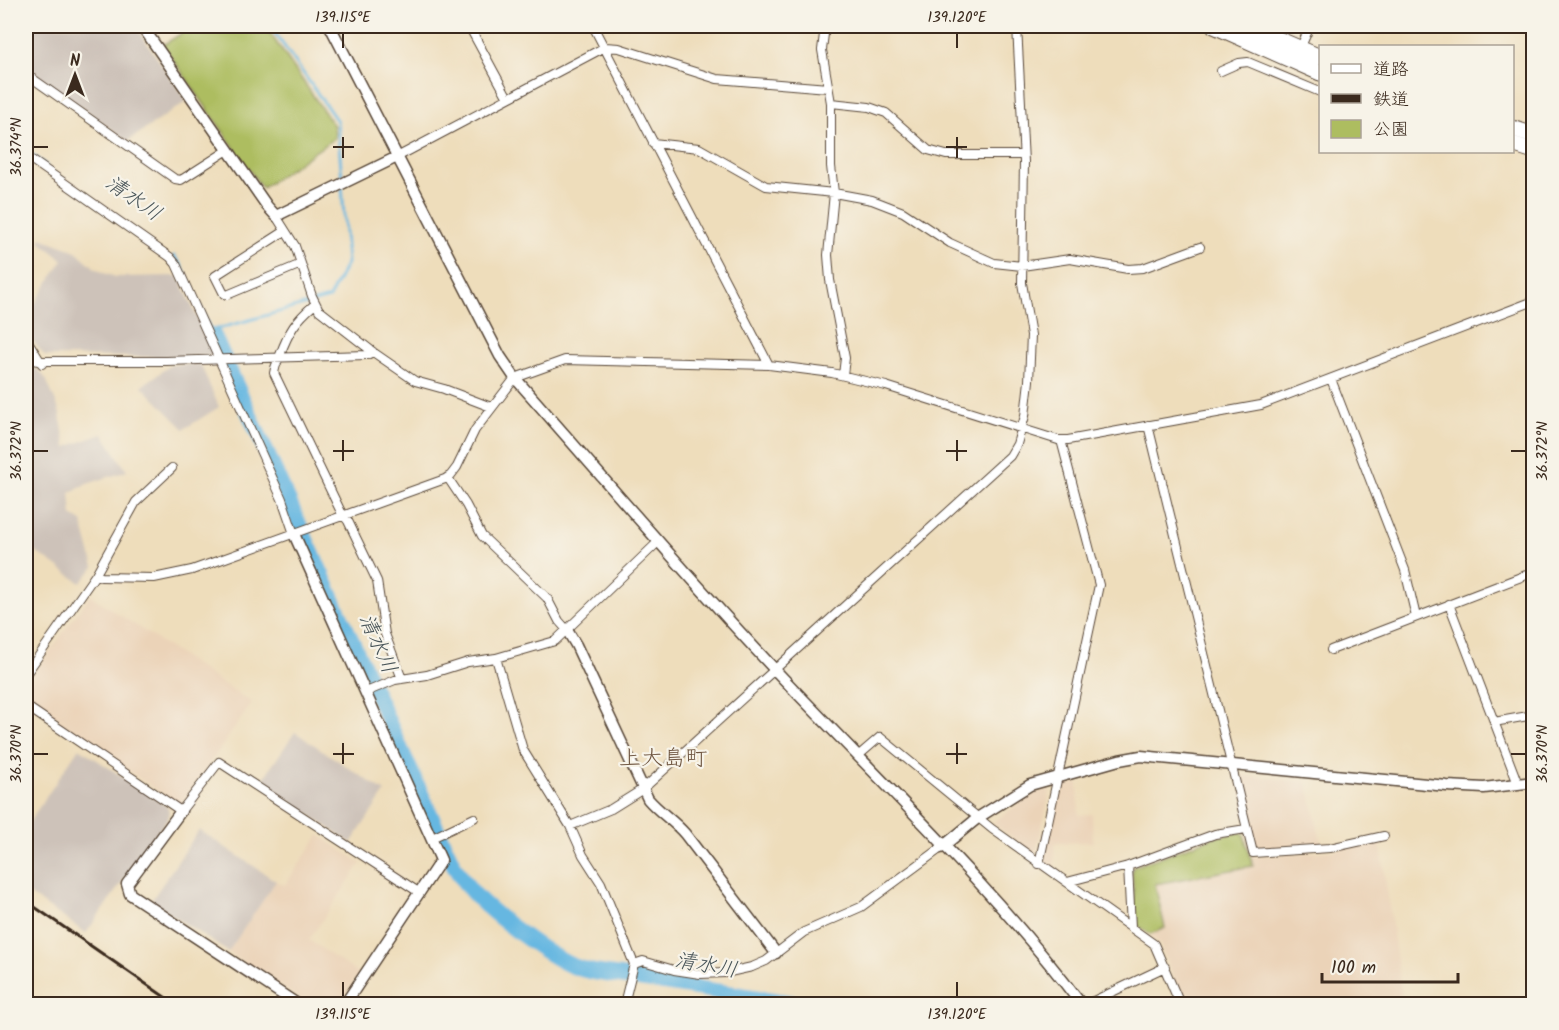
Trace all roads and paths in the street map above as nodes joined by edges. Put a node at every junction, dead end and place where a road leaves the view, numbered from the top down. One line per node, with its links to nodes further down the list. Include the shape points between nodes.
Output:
1 (142, 26): 25 (street)
2 (330, 26): 29 (street)
3 (469, 26): 19 (street)
4 (593, 26): 10 (street)
5 (825, 26): 17 (street, via 822,50)
6 (1017, 26): 27 (street)
7 (1214, 26): 11 (highway)
8 (1248, 26): 11 (highway)
9 (1310, 26): 11 (street)
10 (605, 47): 17 (street, via 717,79); 19 (street); 23 (street)
11 (1297, 55): 12 (highway); 14 (highway); 16 (street)
12 (1319, 57)
13 (1221, 71): 16 (street, via 1248,62)
14 (1319, 72)
15 (26, 74): 25 (street, via 175,179 181,180)
16 (1288, 78): 18 (street)
17 (828, 88): 20 (street)
18 (1319, 92)
19 (508, 98): 29 (street)
20 (831, 103): 27 (street, via 869,106 886,113 928,150 946,155); 30 (street)
21 (1514, 129): 22 (highway)
22 (1533, 135)
23 (653, 143): 30 (street, via 699,148 766,186); 44 (street)
24 (1514, 145): 26 (highway)
25 (228, 150): 31 (street)
26 (1533, 151)
27 (1023, 155): 35 (street)
28 (26, 156): 42 (street, via 174,261)
29 (397, 157): 31 (street); 46 (street)
30 (834, 193): 35 (street, via 872,200 903,212 950,243 994,263); 45 (street, via 828,255 845,358)
31 (276, 216): 32 (street)
32 (285, 231): 34 (street); 34 (street, via 215,276 227,295)
33 (1200, 247): 35 (street, via 1143,268 1070,259)
34 (301, 264): 37 (street)
35 (1022, 266): 50 (street, via 1031,335)
36 (1533, 301): 47 (street)
37 (315, 304): 39 (street); 40 (street, via 293,325)
38 (26, 338): 43 (street)
39 (373, 352): 40 (street); 48 (street, via 415,381)
40 (279, 358): 42 (street); 54 (street, via 275,366 277,380)
41 (26, 359): 43 (street)
42 (221, 359): 43 (street); 55 (street)
43 (41, 363)
44 (769, 365): 45 (street); 46 (street, via 565,360)
45 (843, 375): 50 (street)
46 (515, 378): 48 (street); 56 (street)
47 (1331, 379): 49 (street, via 1261,405); 60 (street, via 1405,570)
48 (491, 407): 53 (street)
49 (1148, 425): 51 (street); 72 (street)
50 (1021, 429): 51 (street); 64 (street, via 1010,456)
51 (1061, 440): 73 (street, via 1099,585)
52 (172, 468): 58 (street, via 136,502)
53 (448, 478): 54 (street); 61 (street, via 482,536 547,598)
54 (344, 516): 55 (street); 66 (street, via 377,581 385,634)
55 (299, 533): 58 (street, via 182,573 140,578); 67 (street)
56 (659, 541): 61 (street); 64 (street)
57 (1533, 572): 59 (street)
58 (96, 574): 65 (street)
59 (1449, 604): 60 (street); 70 (street)
60 (1416, 617): 62 (street)
61 (567, 630): 63 (street, via 555,641); 76 (street)
62 (1331, 650)
63 (496, 658): 66 (street); 80 (street, via 520,743)
64 (776, 670): 71 (street); 76 (street)
65 (26, 674)
66 (402, 679): 67 (street)
67 (371, 690): 82 (street)
68 (26, 706): 77 (street)
69 (1533, 715): 70 (street)
70 (1494, 722): 75 (street)
71 (858, 756): 78 (street, via 880,737); 84 (street)
72 (1230, 765): 73 (street, via 1141,756); 75 (street, via 1447,786 1484,788); 81 (street)
73 (1058, 777): 78 (street, via 1030,785); 85 (street)
74 (1533, 782): 75 (street)
75 (1518, 784)
76 (643, 789): 80 (street); 90 (street, via 654,806 685,834)
77 (181, 811): 88 (street, via 219,762); 93 (street, via 127,884 130,894)
78 (979, 817): 84 (street); 85 (street)
79 (474, 818): 82 (street)
80 (570, 826): 91 (street, via 605,892)
81 (1246, 829): 83 (street, via 1253,854 1330,848); 86 (street, via 1215,834)
82 (437, 835): 88 (street, via 441,860)
83 (1384, 836)
84 (942, 847): 90 (street, via 861,907 804,932); 96 (street, via 1049,963)
85 (1039, 864): 87 (street)
86 (1128, 866): 87 (street); 89 (street)
87 (1067, 882): 89 (street)
88 (420, 893): 94 (street)
89 (1131, 928): 92 (street, via 1154,944)
90 (776, 953): 91 (street, via 752,968 718,974 688,973 643,961)
91 (634, 964): 95 (street)
92 (1165, 968): 97 (street); 98 (street)
93 (297, 1005)
94 (345, 1005)
95 (624, 1005)
96 (1081, 1005)
97 (1087, 1005)
98 (1180, 1005)

